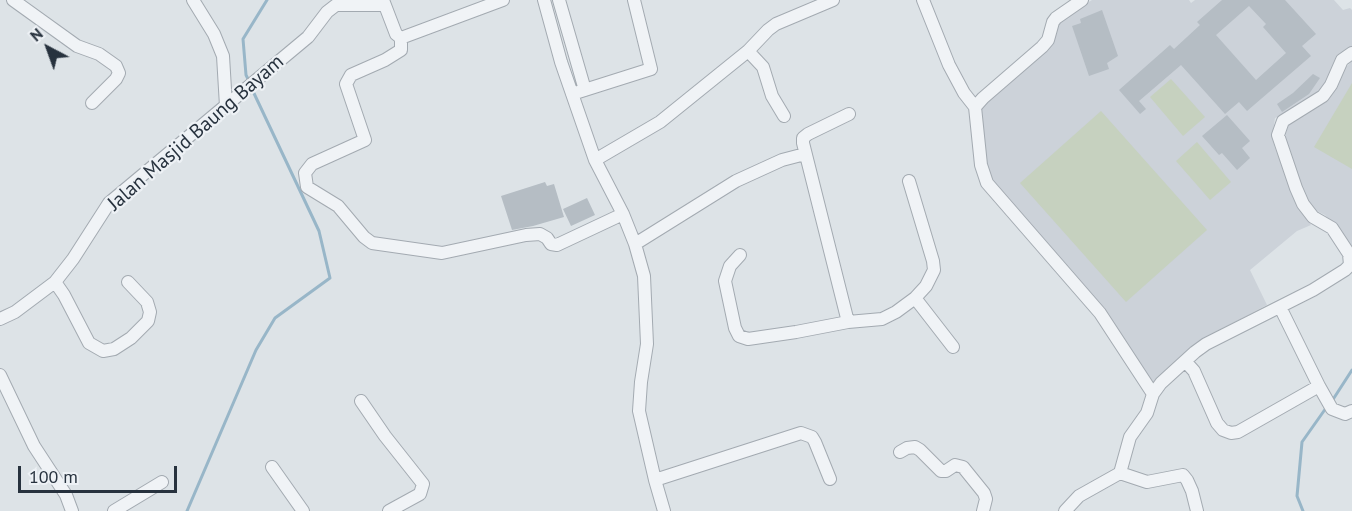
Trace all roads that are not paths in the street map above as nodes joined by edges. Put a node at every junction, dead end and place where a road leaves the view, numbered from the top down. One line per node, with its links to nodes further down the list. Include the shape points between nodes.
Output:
1 (13, 0): 17 (street, via 77,46 116,66 116,79)
2 (194, 0): 16 (street, via 223,56)
3 (503, 0): 11 (street)
4 (544, 0): 15 (street)
5 (559, 0): 14 (street)
6 (633, 0): 14 (street, via 651,69)
7 (833, 0): 12 (street, via 776,24)
8 (923, 0): 18 (street, via 949,65)
9 (1082, 0): 18 (street, via 1056,18 1042,47)
10 (383, 3): 11 (street); 16 (street, Jalan Masjid Baung Bayam, via 336,5 308,37)
11 (401, 38): 24 (street, via 401,50 351,75 346,84 365,141 312,164 305,173 307,187 338,206 364,237 372,243 442,253 540,234 557,245)
12 (748, 51): 20 (street, via 763,67 772,96); 22 (street, via 660,122)
13 (1352, 53): 30 (street, via 1342,60 1323,96 1283,121 1278,135 1303,204 1313,217 1332,228 1349,254 1350,264)
14 (585, 90): 15 (street)
15 (572, 94): 22 (street)
16 (231, 101): 27 (street, Jalan Masjid Baung Bayam, via 108,203)
17 (92, 103)
18 (975, 107): 37 (street, via 981,165 987,183 1100,313)
19 (849, 114): 21 (street, via 803,138)
20 (784, 116)
21 (805, 154): 25 (street, via 736,181); 32 (street)
22 (595, 160): 24 (street)
23 (909, 181): 29 (street, via 934,270)
24 (623, 214): 25 (street)
25 (635, 244): 45 (street, via 644,276 647,311 639,411)
26 (740, 255): 32 (street, via 725,280 739,336 748,339)
27 (55, 282): 28 (street, via 89,343 103,351 131,338 147,321 147,302); 31 (street, Jalan Masjid Baung Bayam)
28 (128, 282)
29 (915, 298): 32 (street, via 882,319); 33 (street)
30 (1280, 307): 34 (street, via 1206,344); 36 (street)
31 (0, 319)
32 (848, 322)
33 (952, 347)
34 (1185, 361): 36 (street, via 1194,371 1217,423 1231,433); 37 (street)
35 (0, 375): 38 (street)
36 (1322, 392): 40 (street, via 1332,409 1345,414)
37 (1152, 394): 43 (street, via 1147,413 1130,437)
38 (5, 398): 47 (street)
39 (361, 401): 50 (street, via 423,484 420,494)
40 (1352, 411)
41 (900, 452): 52 (street, via 915,447 941,471 955,465 963,467 984,493)
42 (272, 467): 49 (street)
43 (1120, 473): 53 (street, via 1078,496); 54 (street, via 1147,482 1183,475)
44 (830, 479): 45 (street, via 812,437 801,433)
45 (654, 480): 51 (street)
46 (162, 482): 48 (street)
47 (72, 511)
48 (114, 511)
49 (303, 511)
50 (389, 511)
51 (664, 511)
52 (982, 511)
53 (1065, 511)
54 (1197, 511)

